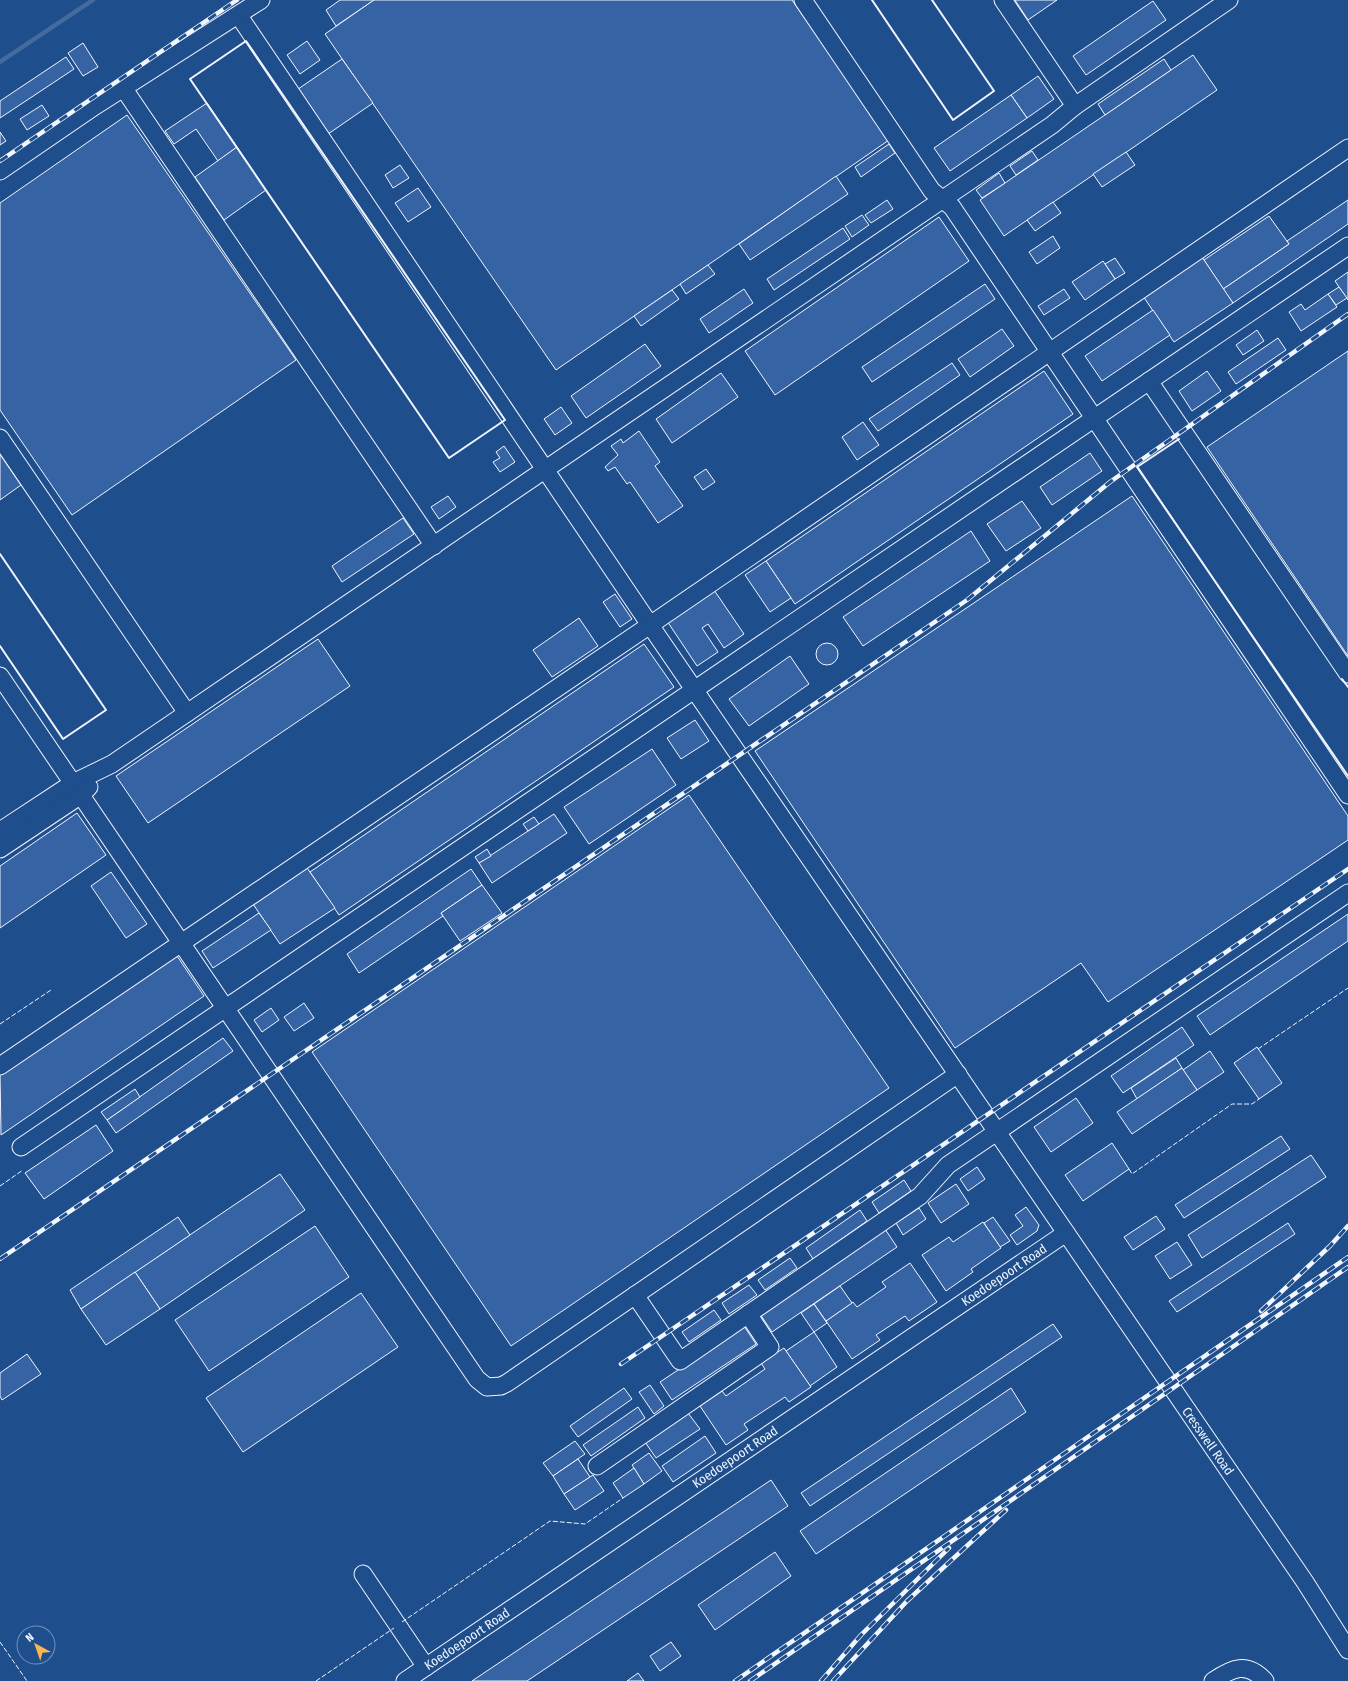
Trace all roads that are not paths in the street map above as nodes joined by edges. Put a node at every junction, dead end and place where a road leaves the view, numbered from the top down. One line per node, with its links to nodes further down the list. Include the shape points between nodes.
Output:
1 (261, 0): 5 (street)
2 (803, 0): 10 (street, via 932,191)
3 (1002, 0): 7 (street)
4 (1229, 0): 7 (street)
5 (239, 16): 6 (street); 16 (street, Cresswell Road)
6 (124, 89): 9 (street); 17 (street)
7 (1074, 106): 10 (street, via 1052,125)
8 (1348, 148): 12 (street)
9 (0, 171)
10 (943, 200): 12 (street, via 952,207); 16 (street)
11 (1348, 246): 13 (street)
12 (1049, 353): 14 (street); 18 (street)
13 (1149, 381): 14 (street); 19 (street)
14 (1093, 419): 21 (street); 24 (street)
15 (0, 438): 22 (street)
16 (546, 470): 17 (street); 18 (street, Cresswell Road)
17 (434, 546): 22 (street)
18 (650, 625): 21 (street, Cresswell Road); 28 (street)
19 (1348, 674)
20 (0, 676): 23 (street)
21 (695, 690): 29 (street); 31 (street, Cresswell Road)
22 (187, 713): 23 (street)
23 (77, 789): 25 (street); 26 (street); 28 (street)
24 (1348, 795)
25 (0, 831)
26 (0, 849)
27 (1348, 893): 32 (street)
28 (181, 943): 29 (street); 30 (street)
29 (225, 1008): 33 (street); 35 (street, via 483,1385 493,1388 507,1383)
30 (0, 1066)
31 (958, 1074): 32 (street, Cresswell Road); 35 (street)
32 (997, 1132): 34 (street, Cresswell Road); 36 (street, via 948,1165 920,1196)
33 (21, 1147)
34 (1066, 1233): 39 (street, Cresswell Road, via 1305,1582); 40 (street, Koedoepoort Road)
35 (635, 1295): 36 (street, via 680,1360)
36 (748, 1314): 37 (street, via 770,1347)
37 (597, 1466)
38 (363, 1574): 40 (street)
39 (1348, 1650)
40 (426, 1667): 41 (street, Koedoepoort Road)
41 (405, 1681)
42 (1213, 1681): 43 (street, via 1231,1670 1240,1668 1254,1671)
43 (1265, 1681)

